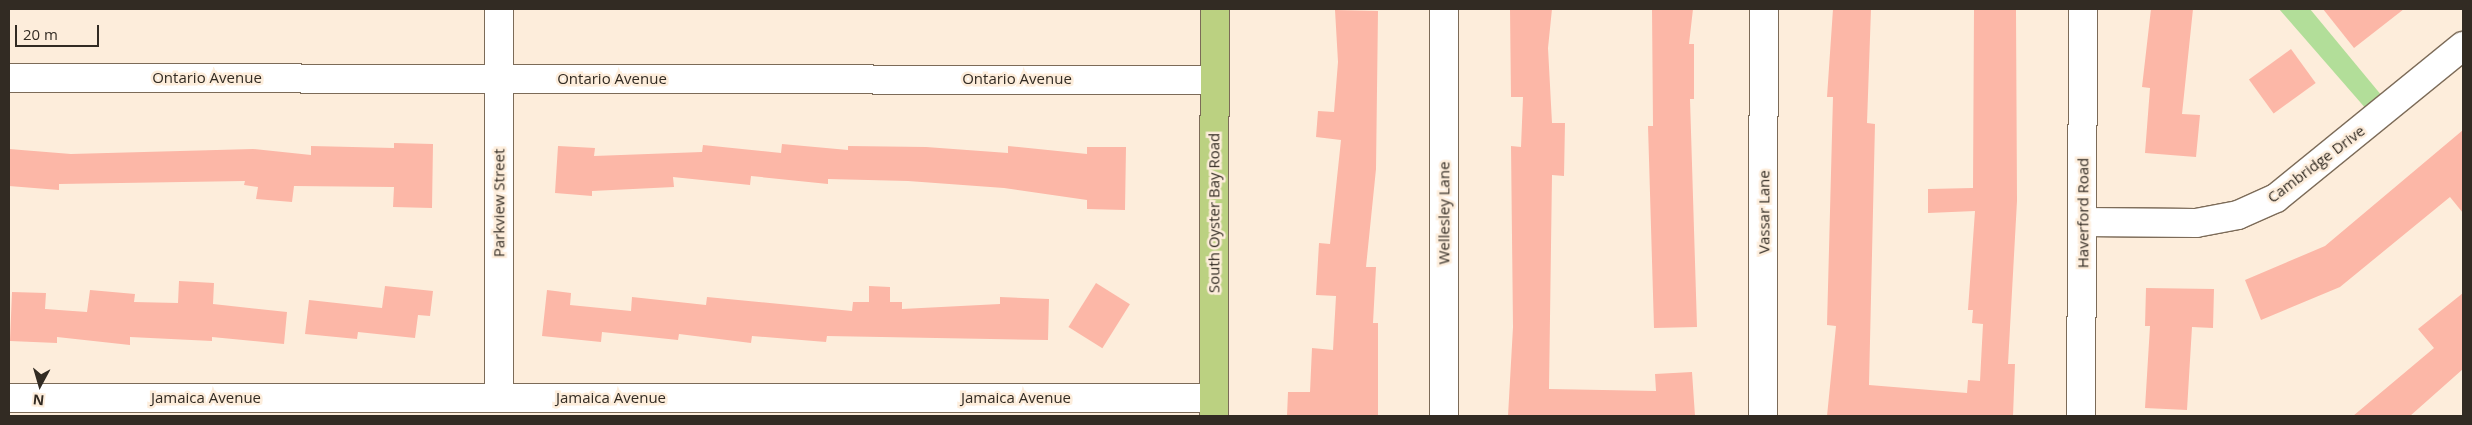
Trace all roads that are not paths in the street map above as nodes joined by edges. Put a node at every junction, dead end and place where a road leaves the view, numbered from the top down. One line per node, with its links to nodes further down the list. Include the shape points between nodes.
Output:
1 (499, 9): 8 (street, Parkview Street)
2 (1214, 9): 9 (main road, South Oyster Bay Road)
3 (1444, 9): 14 (street, Wellesley Lane)
4 (1764, 9): 15 (street, Vassar Lane)
5 (2083, 9): 10 (street, Haverford Road)
6 (2463, 46): 10 (street, Cambridge Drive, via 2276,198 2238,215 2196,223)
7 (9, 78): 8 (street, Ontario Avenue)
8 (499, 79): 9 (street, Ontario Avenue); 12 (street, Parkview Street)
9 (1214, 80): 13 (main road, South Oyster Bay Road)
10 (2083, 222): 16 (street, Haverford Road)
11 (9, 398): 12 (street, Jamaica Avenue)
12 (499, 398): 13 (street, Jamaica Avenue)
13 (1214, 407)
14 (1444, 416)
15 (1763, 416)
16 (2081, 416)

